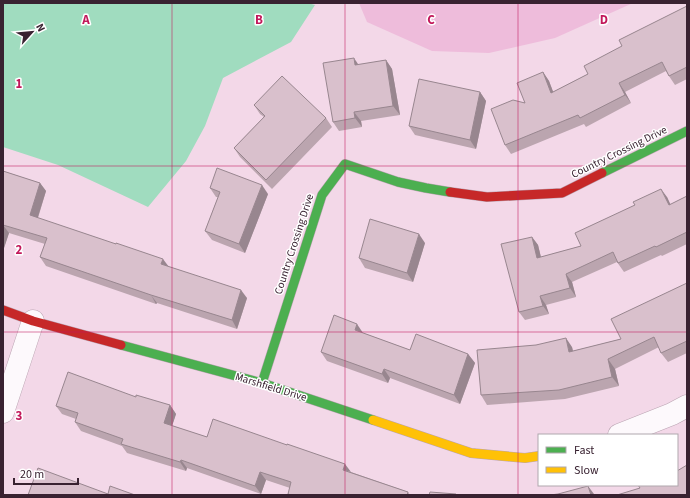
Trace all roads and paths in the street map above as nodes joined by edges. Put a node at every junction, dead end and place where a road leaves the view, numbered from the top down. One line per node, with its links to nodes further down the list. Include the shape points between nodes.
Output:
1 (687, 132): 4 (street, Country Crossing Drive, via 562,193 487,198 398,182 345,164 322,195)
2 (3, 310): 3 (street, Marshfield Drive)
3 (33, 321): 4 (street, Marshfield Drive); 6 (street)
4 (262, 383): 8 (street, Marshfield Drive, via 471,453 525,458)
5 (687, 406): 7 (street)
6 (3, 412)
7 (622, 434)
8 (538, 456)

